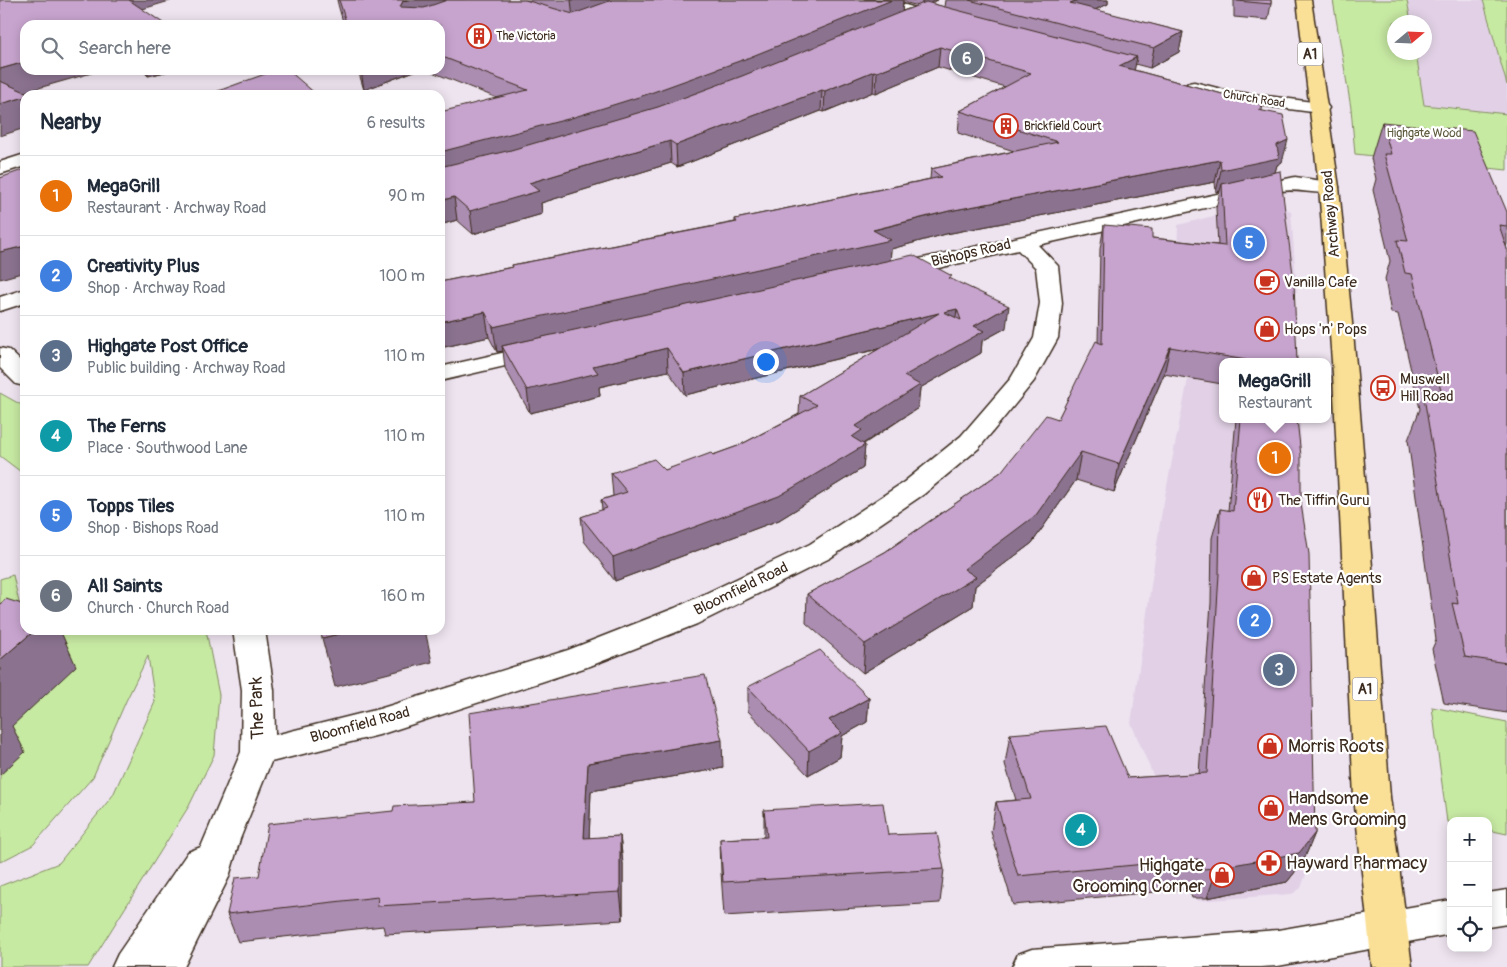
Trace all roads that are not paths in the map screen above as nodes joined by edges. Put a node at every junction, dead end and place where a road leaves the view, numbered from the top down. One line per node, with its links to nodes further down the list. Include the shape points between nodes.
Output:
1 (872, 0): 4 (street)
2 (1304, 0): 8 (highway, Archway Road / A1)
3 (948, 4): 4 (street)
4 (923, 15): 5 (street); 6 (street)
5 (956, 24)
6 (896, 25)
7 (1181, 83): 8 (street, Church Road, via 1228,96)
8 (1320, 108): 11 (highway, Archway Road / A1)
9 (20, 162): 10 (street)
10 (0, 168)
11 (1329, 187): 12 (street, Bishops Road, via 1295,183 1281,185); 26 (highway, Archway Road / A1, via 1345,375 1372,797)
12 (1022, 242): 13 (street, Bishops Road); 21 (street, Bloomfield Road, via 1047,266 1051,303 1046,338 1022,380 970,442 914,488 820,551 686,616 579,658 398,716)
13 (867, 277)
14 (20, 298): 15 (street)
15 (0, 304)
16 (566, 345): 18 (street)
17 (0, 355): 19 (street)
18 (445, 373)
19 (20, 374)
20 (250, 635): 21 (street, The Park, via 258,690)
21 (258, 752): 22 (street, The Park)
22 (222, 839): 27 (street, The Park, via 194,871); 28 (street, The Park, via 210,876)
23 (1507, 907): 24 (street)
24 (1492, 909)
25 (1447, 918): 26 (street)
26 (1389, 928): 29 (street, via 1278,948); 30 (highway, Archway Road / A1)
27 (132, 967)
28 (163, 967)
29 (1032, 967)
30 (1392, 967)

